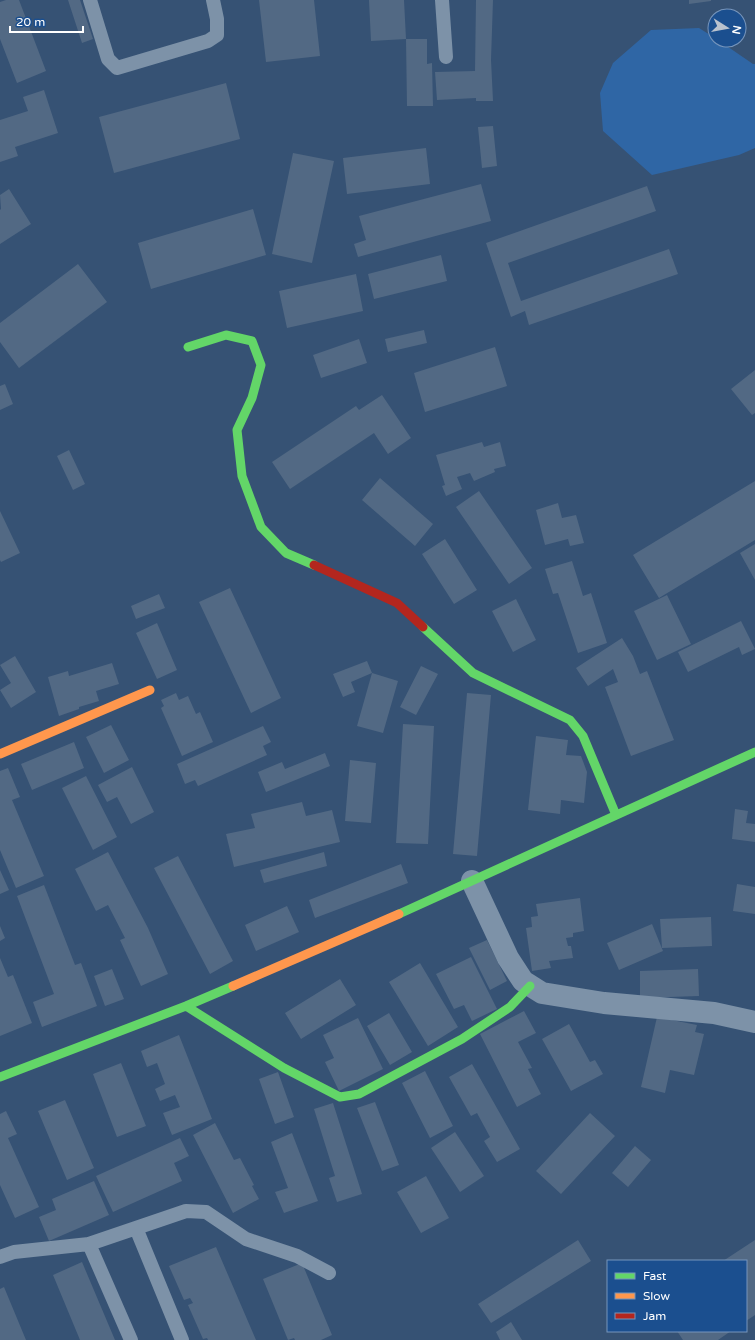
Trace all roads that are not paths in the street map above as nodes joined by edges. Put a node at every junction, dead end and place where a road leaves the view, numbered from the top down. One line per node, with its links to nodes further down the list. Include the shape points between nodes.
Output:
1 (90, 0): 2 (lane, via 108,59 117,68 208,41 217,35)
2 (213, 0)
3 (442, 0): 4 (lane)
4 (446, 57)
5 (188, 347): 9 (street, via 226,335 252,341 261,365 252,398 237,430 242,476 261,527 286,553 397,603 473,673 570,720 583,736)
6 (150, 690): 8 (street)
7 (755, 752): 9 (street)
8 (0, 754)
9 (616, 815): 10 (street)
10 (472, 881): 11 (street, via 508,958 523,982); 12 (street)
11 (530, 986): 12 (street, via 510,1007 462,1039 359,1094 340,1097 284,1068); 13 (street, via 542,993 604,1003 714,1013)
12 (186, 1006): 14 (street)
13 (755, 1022)
14 (0, 1077)
15 (136, 1228): 16 (lane); 18 (lane, via 186,1211 206,1212 246,1239 297,1256); 20 (lane)
16 (89, 1244): 17 (lane, via 14,1252); 19 (lane)
17 (0, 1257)
18 (330, 1273)
19 (131, 1340)
20 (182, 1340)

